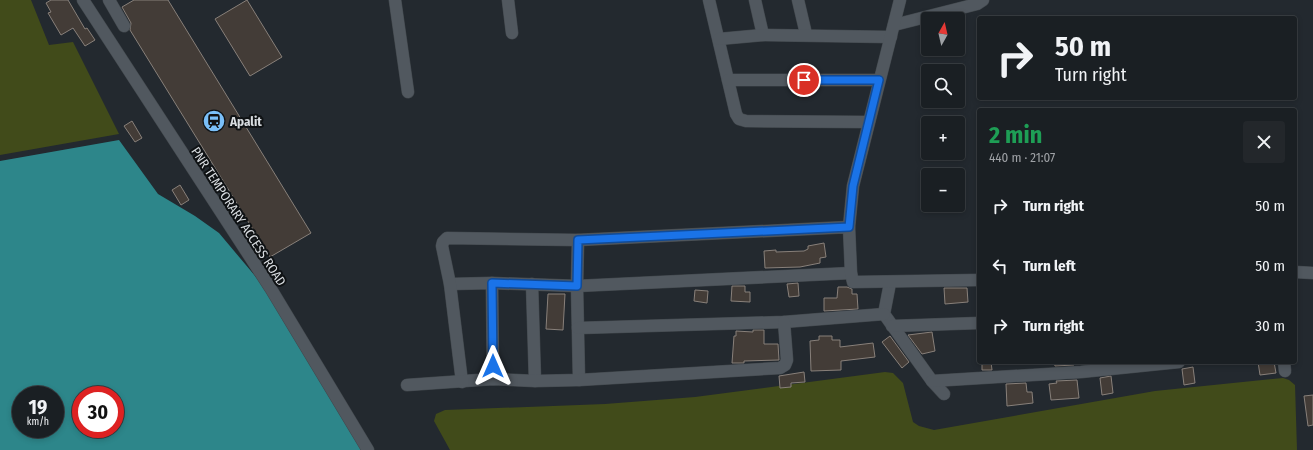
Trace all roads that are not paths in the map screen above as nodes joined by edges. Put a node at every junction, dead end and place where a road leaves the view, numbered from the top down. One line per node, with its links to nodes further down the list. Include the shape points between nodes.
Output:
1 (83, 0): 45 (street, PNR TEMPORARY ACCESS ROAD, via 271,289)
2 (109, 0): 10 (street)
3 (395, 0): 18 (street)
4 (508, 0): 12 (street)
5 (709, 0): 15 (street)
6 (755, 0): 14 (street)
7 (798, 0): 13 (street)
8 (900, 0): 11 (street)
9 (983, 0): 11 (street)
10 (124, 26)
11 (892, 31): 13 (street); 17 (street)
12 (512, 33)
13 (806, 34): 14 (street)
14 (763, 35): 15 (street)
15 (719, 39): 16 (street)
16 (728, 80): 17 (street); 19 (street, via 739,119)
17 (879, 80): 19 (street)
18 (408, 92)
19 (868, 122): 20 (street, via 853,186)
20 (849, 227): 21 (street); 24 (street)
21 (578, 240): 28 (street, via 447,238 442,246); 30 (street)
22 (1297, 272): 23 (street)
23 (1313, 272)
24 (851, 273): 27 (street, via 853,282); 30 (street)
25 (977, 280): 27 (street)
26 (492, 283): 28 (street); 29 (street); 38 (street)
27 (890, 283): 31 (street)
28 (450, 284): 41 (street)
29 (532, 284): 30 (street); 42 (street)
30 (577, 286): 35 (street)
31 (884, 314): 32 (street); 34 (street)
32 (784, 322): 35 (street); 39 (street, via 787,360 780,368)
33 (977, 324): 34 (street)
34 (892, 326): 40 (street)
35 (578, 328): 39 (street)
36 (1140, 364): 37 (street)
37 (1081, 367): 40 (street)
38 (493, 380): 41 (street); 42 (street)
39 (579, 380): 42 (street)
40 (932, 381): 44 (street)
41 (462, 382): 43 (street)
42 (535, 382)
43 (407, 385)
44 (944, 394)
45 (368, 450)

